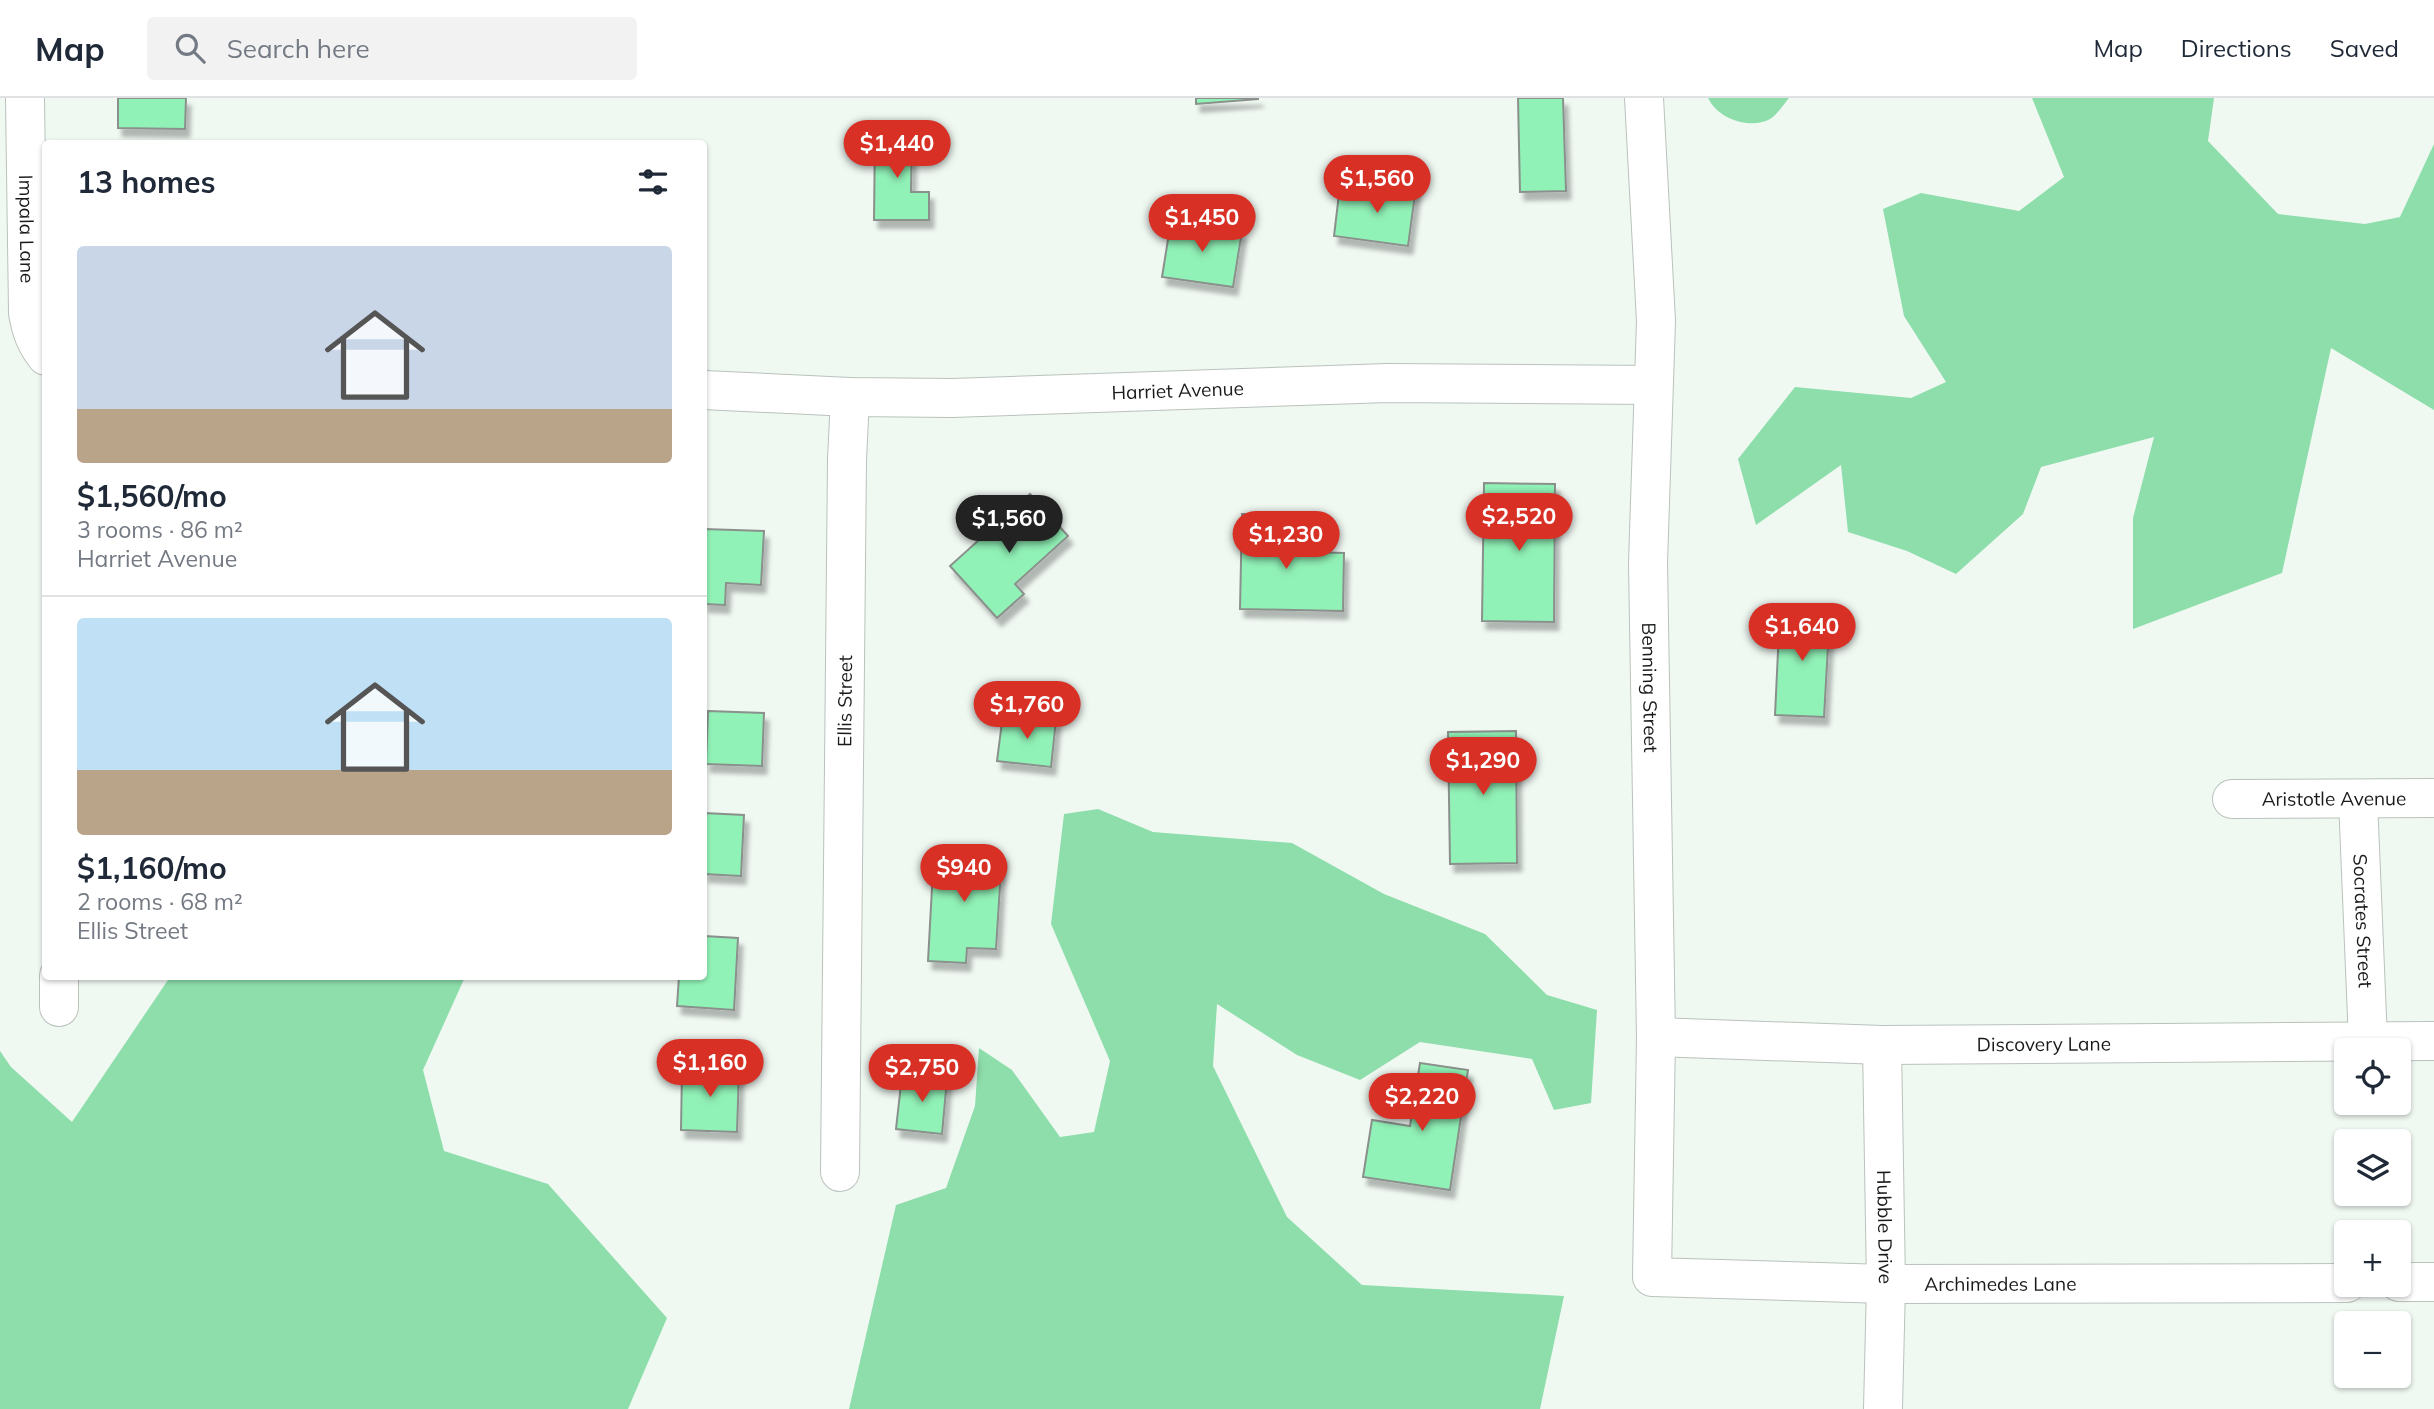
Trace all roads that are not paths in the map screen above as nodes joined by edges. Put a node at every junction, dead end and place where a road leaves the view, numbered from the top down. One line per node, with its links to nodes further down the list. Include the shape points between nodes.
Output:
1 (24, 98): 3 (street, Impala Lane, via 28,313)
2 (1644, 98): 4 (street, Benning Street, via 1656,321)
3 (42, 351)
4 (1654, 385): 6 (street, Harriet Avenue, via 1388,383 952,398); 10 (street, Benning Street, via 1648,563)
5 (707, 390): 6 (street, Harriet Avenue)
6 (850, 397): 16 (street, Ellis Street)
7 (2232, 799): 9 (street, Aristotle Avenue)
8 (2434, 799): 9 (street, Aristotle Avenue)
9 (2358, 800): 11 (street, Socrates Street)
10 (1656, 1037): 15 (street, Discovery Lane); 17 (street, Benning Street)
11 (2368, 1038)
12 (2334, 1041): 15 (street, Discovery Lane)
13 (2411, 1041): 14 (street, Discovery Lane)
14 (2434, 1041)
15 (1882, 1045): 21 (street, Hubble Drive)
16 (840, 1172)
17 (1652, 1278): 21 (street, Archimedes Lane)
18 (2411, 1282): 19 (street)
19 (2434, 1282)
20 (2334, 1283): 21 (street, Archimedes Lane)
21 (1886, 1284): 22 (street, Hubble Drive)
22 (1882, 1409)

